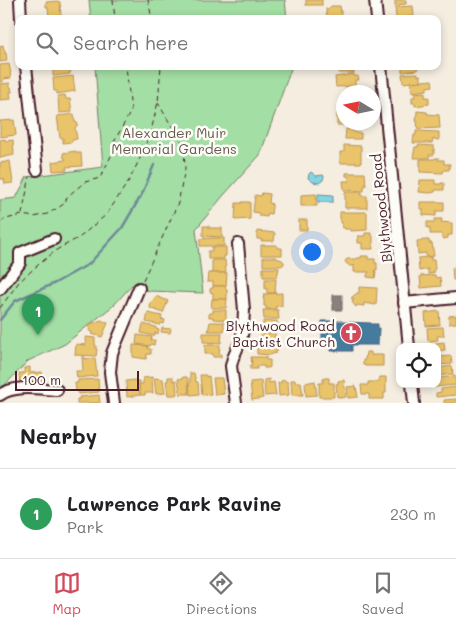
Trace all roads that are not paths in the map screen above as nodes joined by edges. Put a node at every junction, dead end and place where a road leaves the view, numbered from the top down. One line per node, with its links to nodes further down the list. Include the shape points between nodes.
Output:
1 (20, 0): 3 (street)
2 (375, 0): 4 (street)
3 (22, 15)
4 (377, 15)
5 (26, 70): 7 (street)
6 (381, 70): 13 (street, Blythwood Road)
7 (34, 170)
8 (54, 239): 11 (street, via 20,253 20,263)
9 (238, 244): 19 (street, via 244,315 232,366)
10 (139, 288): 18 (street, via 112,353 110,372)
11 (0, 289)
12 (456, 298): 13 (street)
13 (404, 303): 14 (street, Blythwood Road)
14 (409, 343)
15 (412, 388): 20 (street)
16 (57, 390): 17 (street, via 26,388 8,390)
17 (0, 395)
18 (114, 403)
19 (236, 403)
20 (414, 403)

